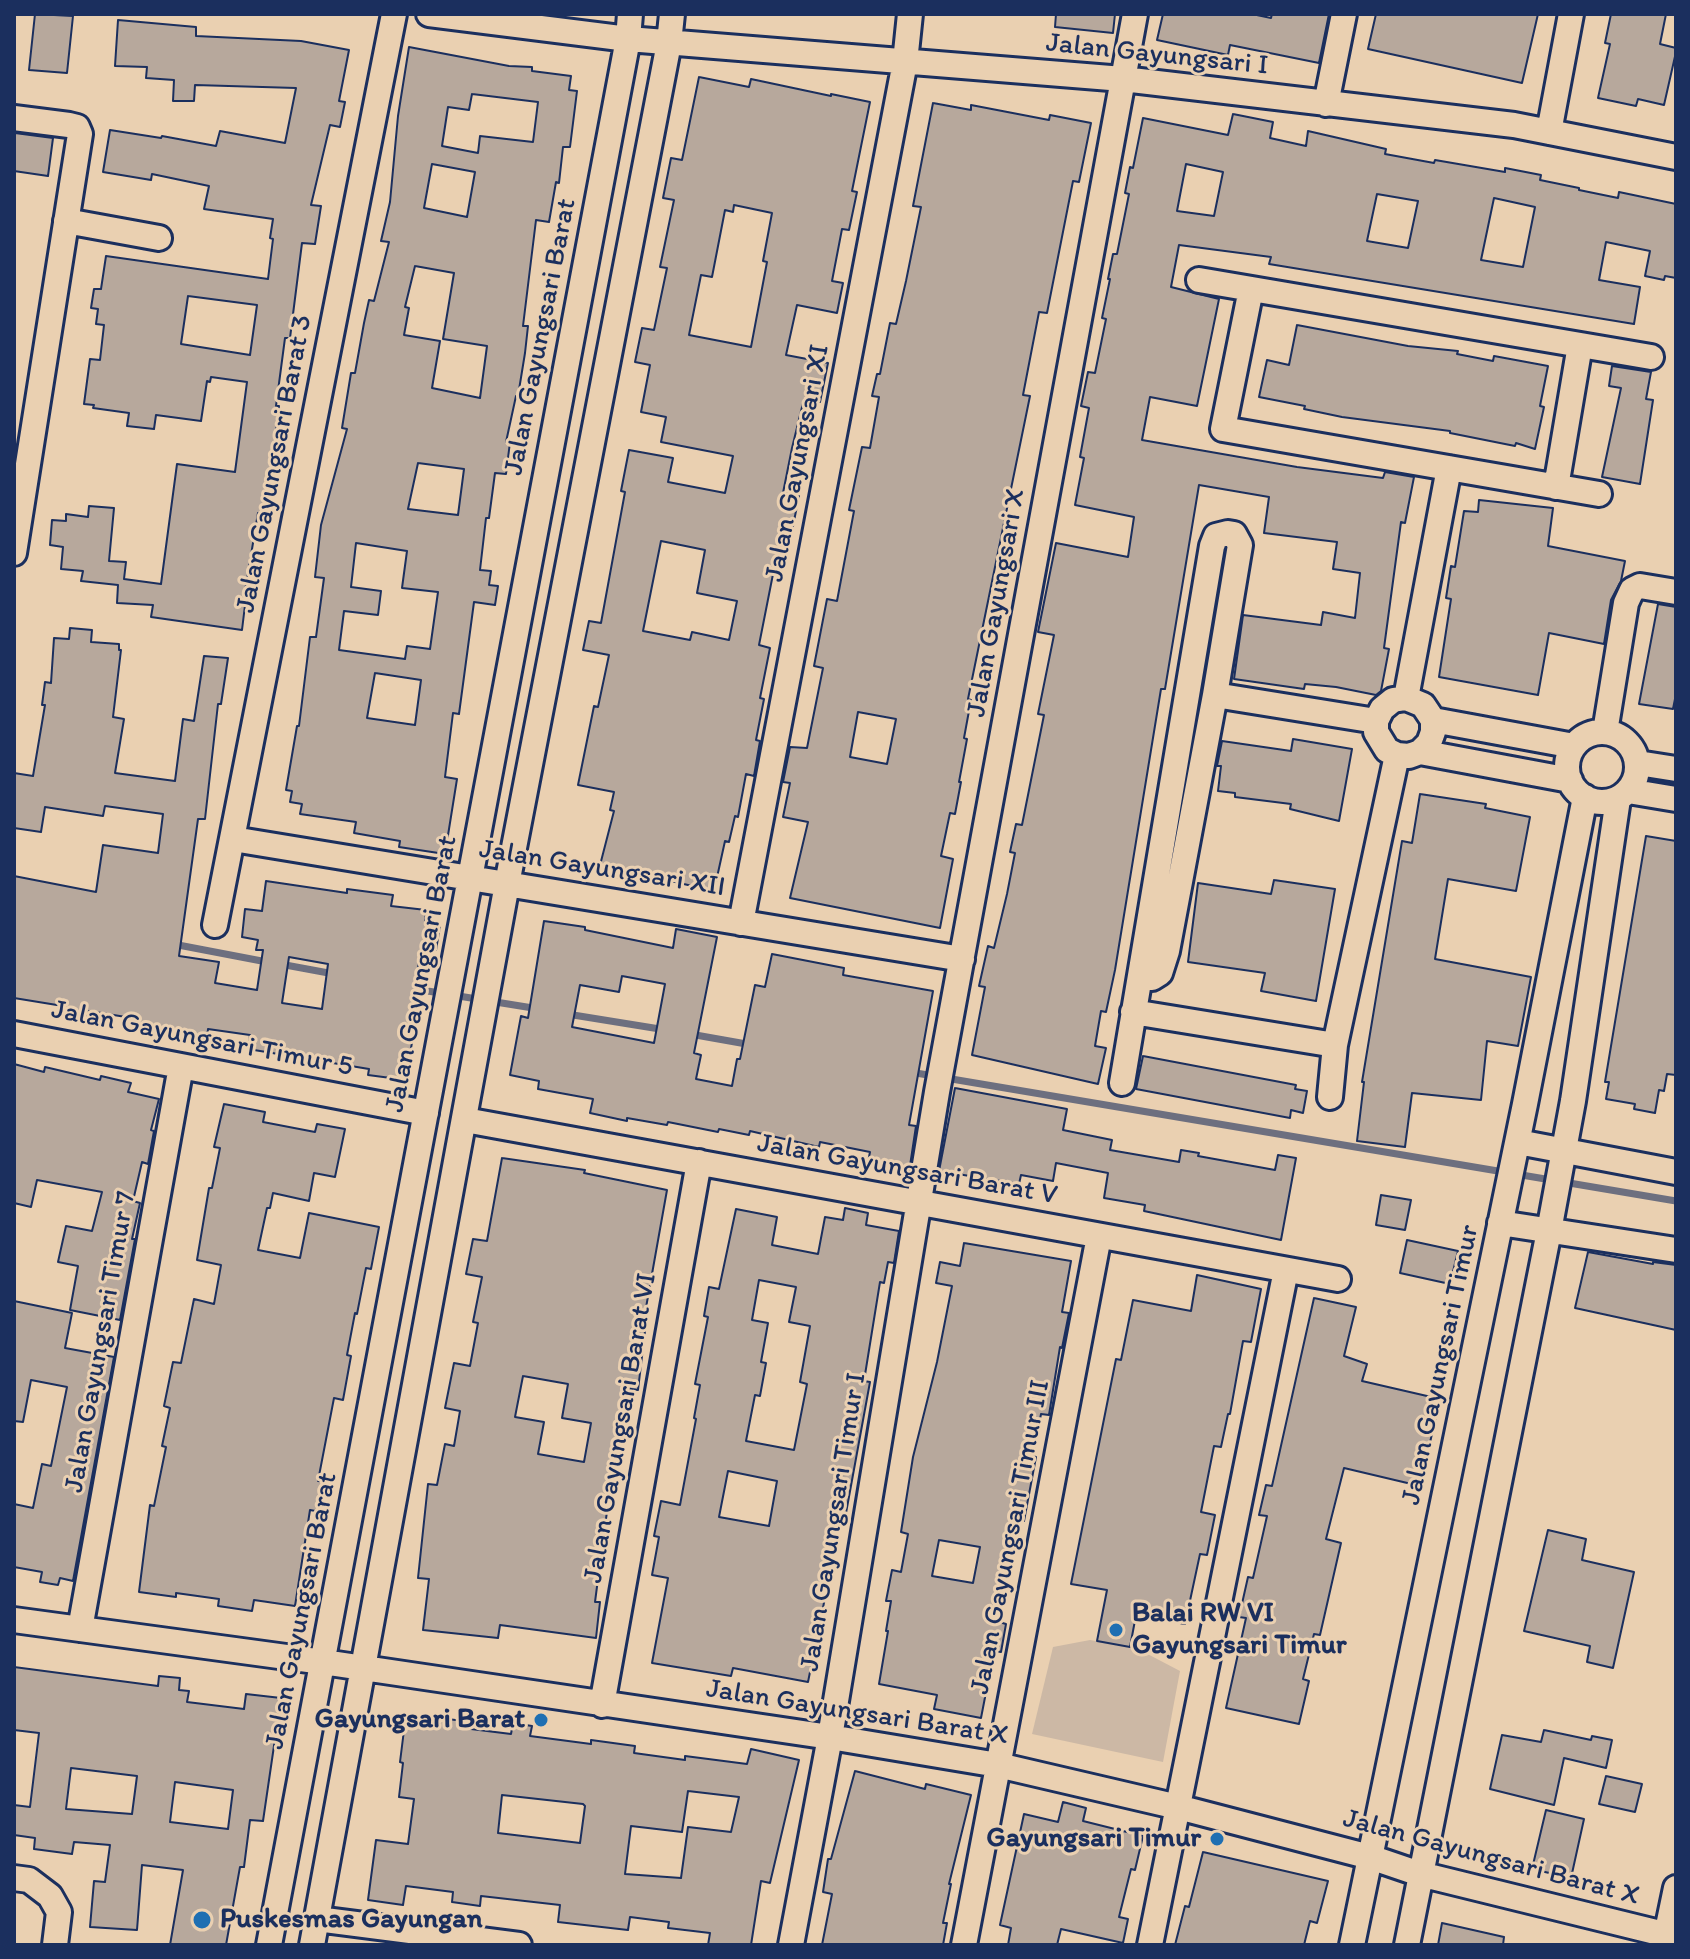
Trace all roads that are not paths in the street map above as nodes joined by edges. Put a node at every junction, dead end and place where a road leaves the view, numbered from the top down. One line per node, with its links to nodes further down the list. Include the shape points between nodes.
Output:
1 (394, 14): 40 (street, Jalan Gayungsari Barat 3)
2 (429, 14): 9 (street, Jalan Gayungsari I)
3 (630, 14): 9 (street, Jalan Gayungsari Barat)
4 (672, 14): 10 (street)
5 (910, 14): 11 (street, Jalan Gayungsari XI)
6 (1135, 14): 12 (street, Jalan Gayungsari X)
7 (1344, 14): 13 (street)
8 (1571, 14): 15 (street)
9 (628, 39): 10 (street, Jalan Gayungsari I); 41 (street, Jalan Gayungsari Barat)
10 (669, 43): 11 (street, Jalan Gayungsari I); 42 (street)
11 (905, 62): 12 (street, Jalan Gayungsari I); 43 (street, Jalan Gayungsari XI)
12 (1123, 79): 13 (street, Jalan Gayungsari I); 45 (street, Jalan Gayungsari X)
13 (1326, 104): 15 (street, Jalan Gayungsari I)
14 (14, 118): 17 (street, via 77,127)
15 (1549, 132): 16 (street, Jalan Gayungsari I)
16 (1676, 157)
17 (66, 221): 18 (street); 26 (street)
18 (159, 238)
19 (1199, 280): 20 (street)
20 (1251, 289): 21 (street); 23 (street, via 1223,429)
21 (1580, 345): 22 (street); 24 (street)
22 (1651, 357)
23 (1449, 468): 24 (street); 29 (street)
24 (1556, 487): 25 (street)
25 (1599, 494)
26 (14, 553)
27 (1676, 592): 32 (street, via 1640,586 1632,590)
28 (1215, 695): 31 (street); 46 (street, via 1167,951 1160,973); 46 (street, via 1240,545 1228,533 1216,536 1212,546)
29 (1406, 698): 30 (street, via 1423,705); 31 (street, via 1393,700)
30 (1433, 720): 33 (street); 34 (street, via 1429,743)
31 (1376, 721): 34 (street, via 1387,750)
32 (1605, 732): 33 (street, via 1593,733); 35 (street, via 1632,748)
33 (1574, 746): 37 (street, via 1567,768)
34 (1408, 753): 37 (street); 49 (street)
35 (1638, 763): 36 (street); 38 (street, via 1636,778)
36 (1676, 769)
37 (1577, 788): 38 (street, via 1596,801); 55 (street, Jalan Gayungsari Timur)
38 (1623, 795): 39 (street); 56 (street)
39 (1676, 799)
40 (233, 839): 41 (street, Jalan Gayungsari XII); 44 (street, Jalan Gayungsari Barat 3)
41 (471, 878): 42 (street, Jalan Gayungsari XII); 53 (street, Jalan Gayungsari Barat)
42 (507, 884): 43 (street, Jalan Gayungsari XII); 54 (street)
43 (741, 923): 45 (street, Jalan Gayungsari XII)
44 (215, 925)
45 (962, 959): 59 (street, Jalan Gayungsari X)
46 (1140, 978): 47 (street)
47 (1133, 1012): 49 (street); 51 (street)
48 (14, 1034): 50 (street, Jalan Gayungsari Timur 5)
49 (1335, 1045): 52 (street)
50 (181, 1066): 53 (street, Jalan Gayungsari Timur 5); 67 (street, Jalan Gayungsari Timur 7)
51 (1122, 1083)
52 (1330, 1097)
53 (426, 1113): 68 (street, Jalan Gayungsari Barat)
54 (465, 1120): 57 (street, Jalan Gayungsari Barat V); 69 (street)
55 (1516, 1150): 56 (street); 60 (street, Jalan Gayungsari Timur)
56 (1562, 1159): 58 (street); 61 (street)
57 (699, 1162): 59 (street, Jalan Gayungsari Barat V); 70 (street, Jalan Gayungsari Barat VI)
58 (1676, 1172)
59 (918, 1202): 62 (street, Jalan Gayungsari Barat V); 71 (street, Jalan Gayungsari Timur I)
60 (1502, 1214): 61 (street); 74 (street, Jalan Gayungsari Timur)
61 (1551, 1222): 63 (street); 75 (street)
62 (1099, 1236): 64 (street, Jalan Gayungsari Barat V); 72 (street, Jalan Gayungsari Timur III)
63 (1676, 1250)
64 (1286, 1270): 65 (street, Jalan Gayungsari Barat V); 73 (street)
65 (1338, 1279)
66 (14, 1620): 67 (street, Jalan Gayungsari Barat X)
67 (80, 1629): 68 (street, Jalan Gayungsari Barat X)
68 (323, 1662): 69 (street, Jalan Gayungsari Barat X); 82 (street, Jalan Gayungsari Barat)
69 (363, 1670): 70 (street, Jalan Gayungsari Barat X); 78 (street)
70 (602, 1705): 71 (street, Jalan Gayungsari Barat X)
71 (830, 1737): 72 (street, Jalan Gayungsari Barat X); 85 (street, Jalan Gayungsari Timur I)
72 (998, 1765): 73 (street, Jalan Gayungsari Barat X); 86 (street, Jalan Gayungsari Timur III)
73 (1178, 1807): 74 (street, Jalan Gayungsari Barat X); 87 (street)
74 (1370, 1857): 75 (street, Jalan Gayungsari Barat X); 88 (street, Jalan Gayungsari Timur)
75 (1420, 1874): 79 (street, Jalan Gayungsari Barat X); 89 (street)
76 (14, 1878): 81 (street, via 29,1880 50,1896 59,1912)
77 (1676, 1888): 80 (street)
78 (317, 1919): 83 (street); 84 (street)
79 (1639, 1936): 80 (street, Jalan Gayungsari Barat X)
80 (1671, 1936)
81 (55, 1945)
82 (269, 1945)
83 (312, 1945)
84 (519, 1945)
85 (791, 1945)
86 (964, 1945)
87 (1150, 1945)
88 (1352, 1945)
89 (1407, 1945)

